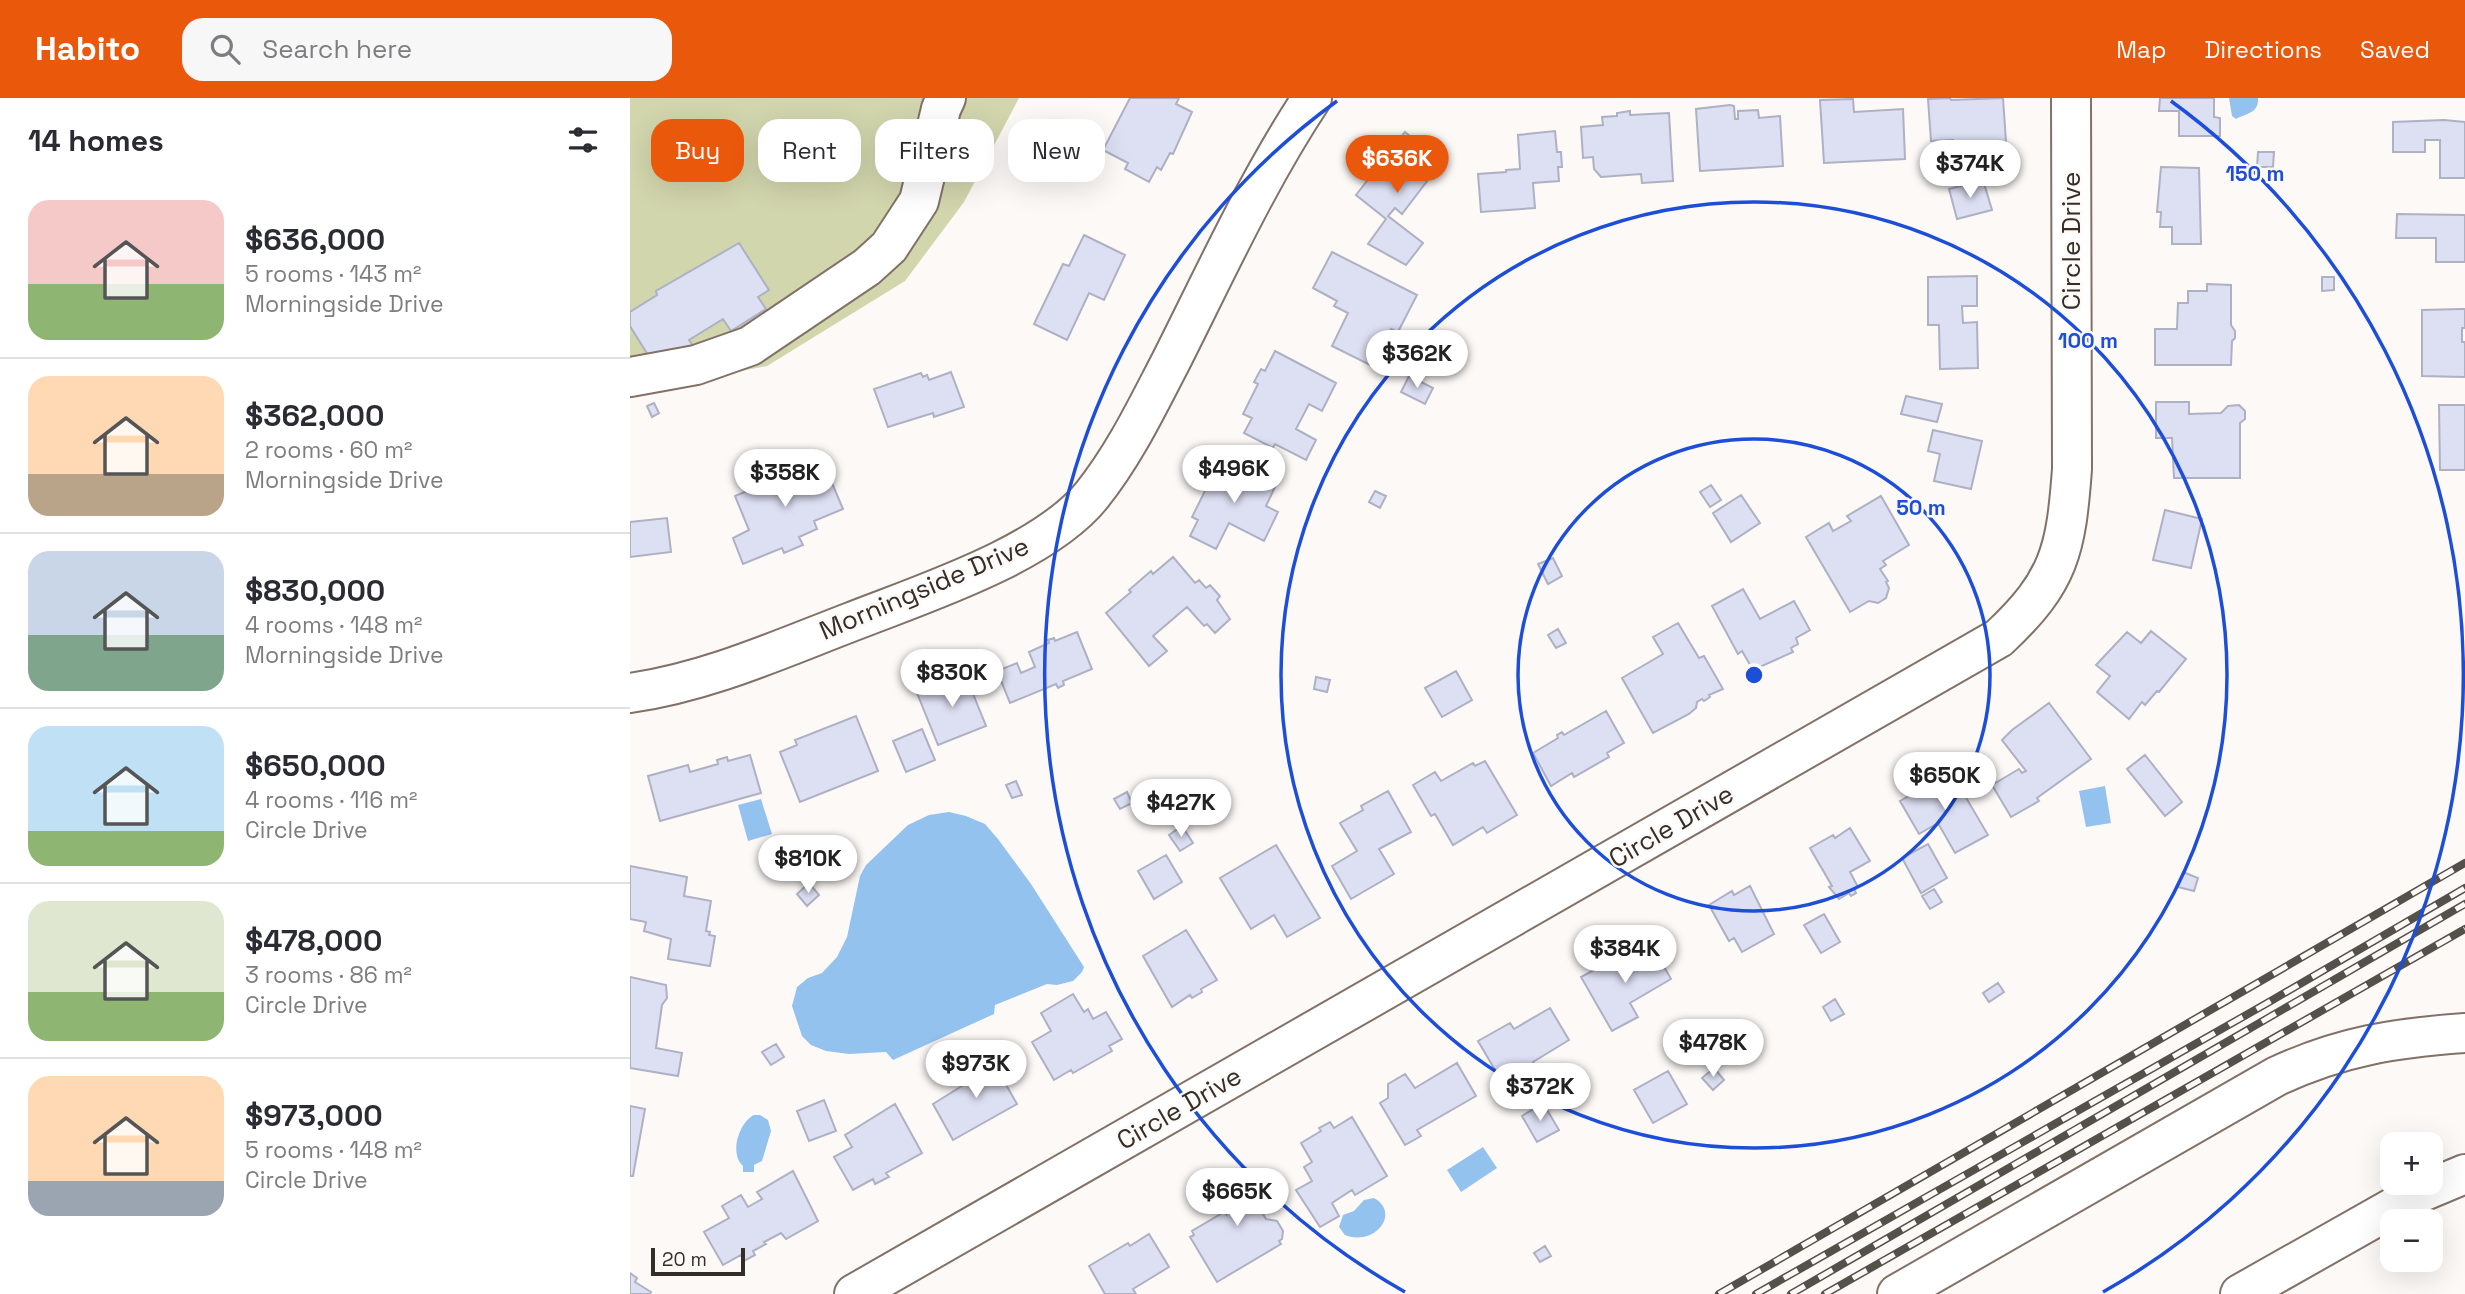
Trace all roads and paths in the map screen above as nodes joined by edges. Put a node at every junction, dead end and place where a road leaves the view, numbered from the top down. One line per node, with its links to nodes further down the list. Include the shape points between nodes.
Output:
1 (946, 98): 4 (main road, via 919,201 889,247 867,267 750,346 696,365)
2 (1312, 98): 5 (main road, Morningside Drive, via 1278,153 1135,429 1098,487 1068,519 1031,544 936,588 727,670)
3 (2071, 98): 8 (main road, Circle Drive, via 2070,500 2057,565 2024,615 1999,638)
4 (630, 377)
5 (630, 693)
6 (2465, 1032): 9 (main road, via 2352,1047 2277,1076)
7 (2465, 1174): 10 (main road, via 2417,1194)
8 (855, 1294)
9 (1897, 1294)
10 (2240, 1294)

